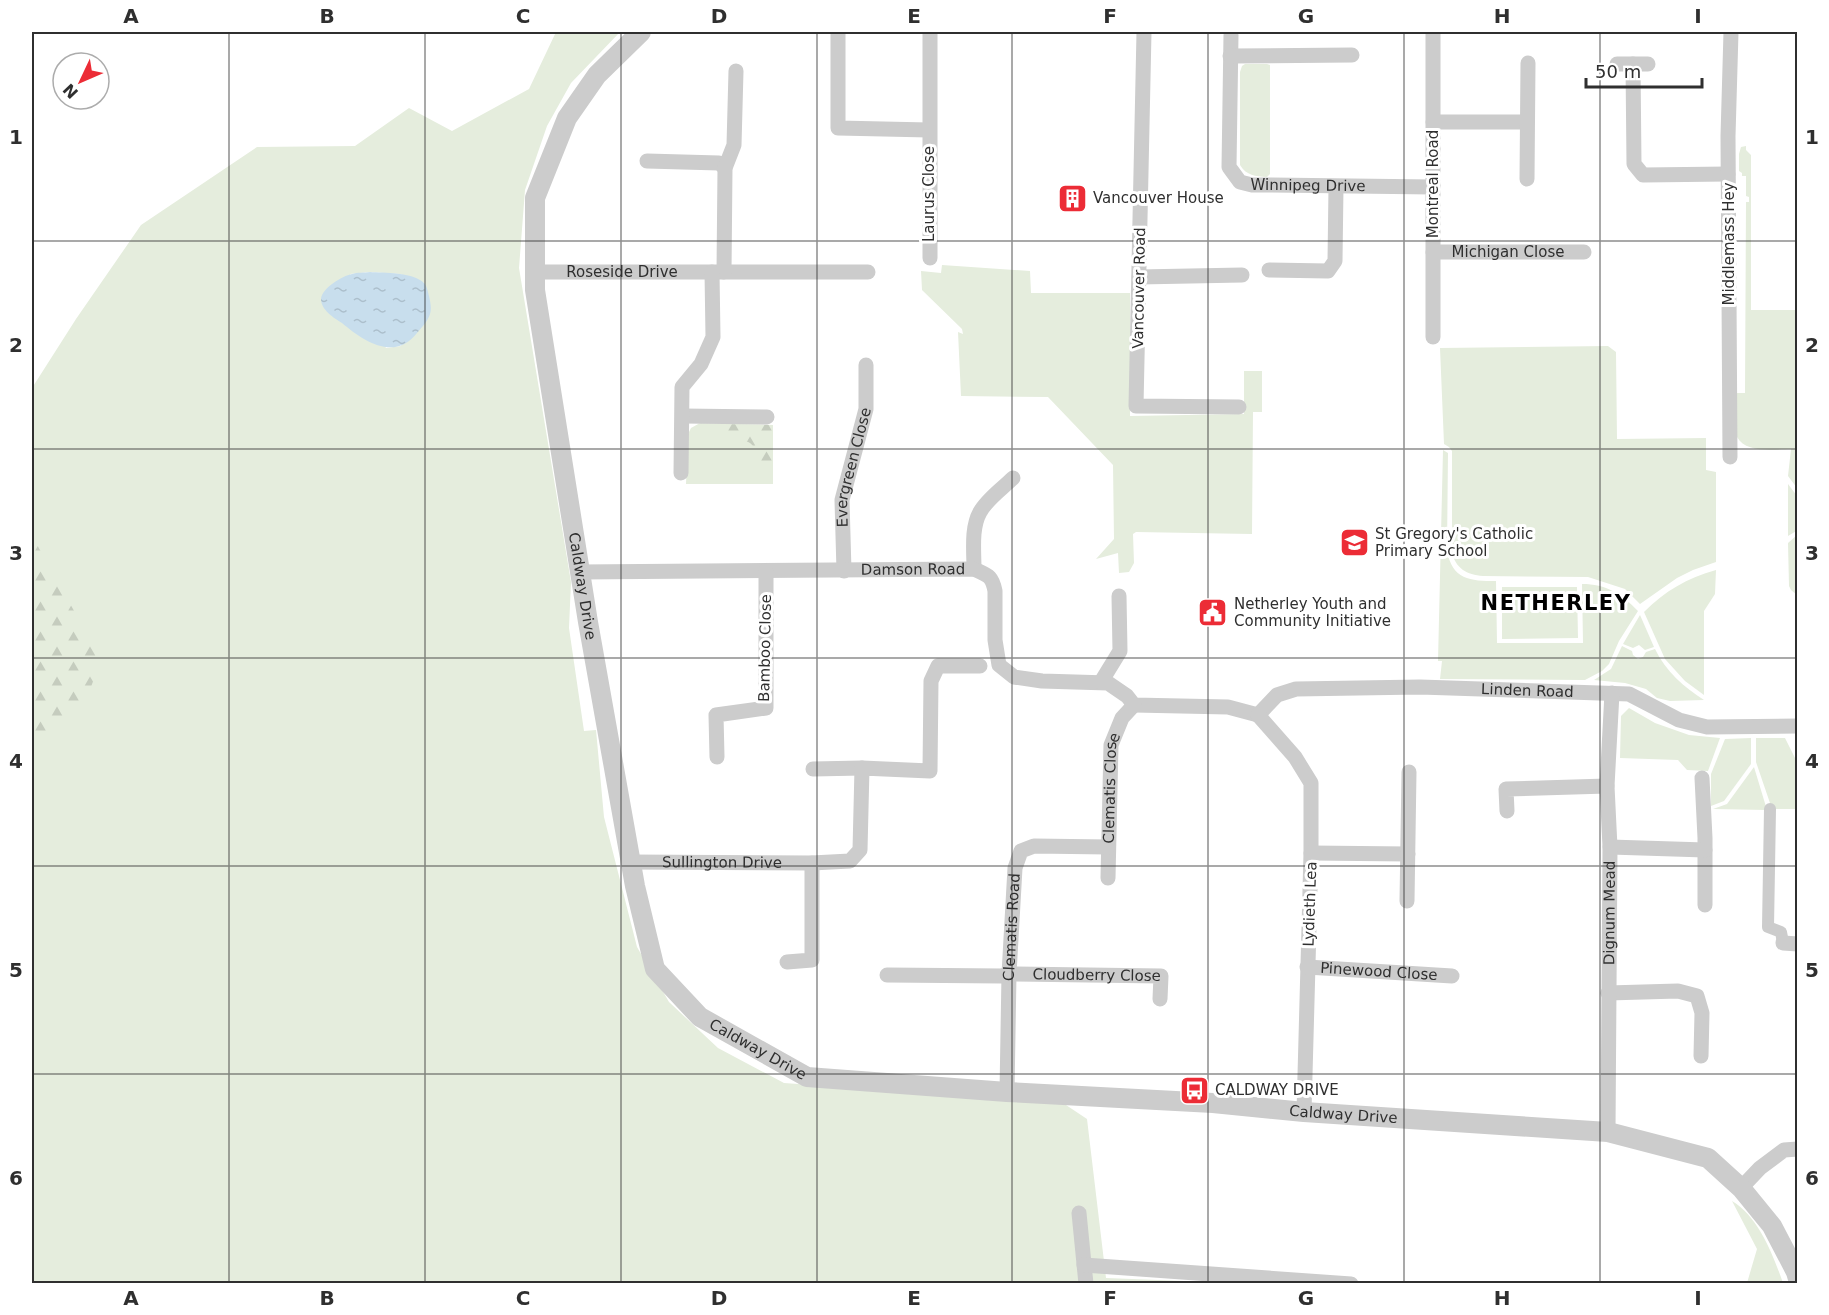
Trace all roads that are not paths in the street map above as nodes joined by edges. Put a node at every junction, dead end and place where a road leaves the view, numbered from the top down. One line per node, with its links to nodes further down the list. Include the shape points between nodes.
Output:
1 (641, 32): 26 (street, Caldway Drive, via 597,75 567,118 535,198)
2 (838, 32): 15 (street, Laurus Close, via 838,128)
3 (930, 32): 15 (street, Laurus Close)
4 (1144, 32): 30 (street, Vancouver Road)
5 (1433, 32): 13 (street, Montreal Road)
6 (1731, 32): 18 (street, Middlemass Hey)
7 (1231, 35): 9 (street, Winnipeg Drive)
8 (1352, 55): 9 (street)
9 (1230, 56): 20 (street, Winnipeg Drive, via 1229,167 1240,182)
10 (1528, 63): 14 (street)
11 (1617, 64): 18 (street, via 1641,64 1634,164 1643,175)
12 (736, 71): 17 (street, via 734,145)
13 (1432, 122): 14 (street); 21 (street, Montreal Road)
14 (1527, 122): 19 (street)
15 (929, 130): 24 (street, Laurus Close)
16 (647, 161): 17 (street, via 719,163)
17 (725, 168): 27 (street)
18 (1728, 174): 36 (street, Middlemass Hey)
19 (1527, 179)
20 (1336, 187): 21 (street, Winnipeg Drive); 25 (street, via 1335,261 1328,271)
21 (1433, 188): 22 (street, Montreal Road)
22 (1433, 252): 23 (street, Michigan Close); 31 (street, Montreal Road)
23 (1584, 252)
24 (930, 258)
25 (1269, 270)
26 (534, 272): 27 (street, Roseside Drive); 42 (street, Caldway Drive)
27 (718, 272): 28 (street, Roseside Drive); 34 (street, via 713,337 701,364 682,387)
28 (868, 272)
29 (1242, 275): 30 (street)
30 (1139, 277): 33 (street, Vancouver Road, via 1136,406)
31 (1433, 337)
32 (866, 365): 41 (street, Evergreen Close, via 866,409 842,500)
33 (1239, 407)
34 (682, 416): 35 (street); 37 (street)
35 (767, 417)
36 (1730, 457)
37 (681, 473)
38 (1013, 478): 39 (street, via 981,509 976,520)
39 (974, 569): 41 (street, Damson Road); 45 (street, Damson Road, via 990,577 993,583 995,640 999,665 1005,671 1014,677 1042,681)
40 (766, 571): 41 (street, Damson Road); 42 (street, Damson Road); 50 (street, Bamboo Close, via 766,708 716,715)
41 (844, 571)
42 (580, 572): 63 (street, Caldway Drive)
43 (1119, 596): 45 (street, via 1120,651)
44 (980, 666): 51 (street, via 938,666 931,681 930,771)
45 (1101, 682): 47 (street, Damson Road, via 1114,686)
46 (1612, 693): 48 (street, Linden Road, via 1420,687 1296,689 1278,695); 49 (street, Linden Road, via 1629,694 1679,720 1707,727); 55 (street, Dignum Mead)
47 (1134, 705): 48 (street, via 1228,707); 58 (street, Clematis Close, via 1122,718 1111,745)
48 (1258, 714): 61 (street, Lydieth Lea, via 1295,757 1311,783)
49 (1797, 726)
50 (717, 757)
51 (862, 768): 52 (street); 64 (street, Sullington Drive, via 860,850 850,861)
52 (813, 770)
53 (1409, 772): 62 (street)
54 (1702, 778): 60 (street)
55 (1607, 786): 57 (street, via 1506,789); 59 (street, Dignum Mead)
56 (1770, 808): 68 (street, via 1768,927 1781,932)
57 (1507, 811)
58 (1108, 847): 65 (street, Clematis Close); 71 (street, Clematis Road, via 1034,846 1021,850 1016,868)
59 (1610, 847): 60 (street); 74 (street, Dignum Mead)
60 (1705, 850): 67 (street)
61 (1311, 853): 62 (street); 70 (street, Lydieth Lea)
62 (1408, 854): 66 (street)
63 (630, 862): 64 (street, Sullington Drive); 77 (street, Caldway Drive, via 655,969 700,1017 807,1077)
64 (812, 863): 69 (street, via 812,960)
65 (1108, 878)
66 (1407, 901)
67 (1705, 904)
68 (1790, 943)
69 (787, 962)
70 (1307, 967): 73 (street, Pinewood Close); 78 (street, Lydieth Lea)
71 (1010, 974): 72 (street); 75 (street, Cloudberry Close, via 1161,976); 77 (street, Clematis Road)
72 (887, 975)
73 (1452, 976)
74 (1608, 993): 76 (street, via 1678,991 1697,996 1702,1013); 79 (street, Dignum Mead)
75 (1160, 999)
76 (1701, 1056)
77 (1007, 1092): 78 (street, Caldway Drive)
78 (1304, 1112): 79 (street, Caldway Drive)
79 (1608, 1132): 81 (street, Caldway Drive, via 1708,1158)
80 (1797, 1149): 81 (street, via 1784,1150)
81 (1741, 1188): 84 (street, Caldway Drive, via 1772,1226)
82 (1079, 1213): 83 (street)
83 (1084, 1266): 85 (street); 86 (street)
84 (1797, 1279)
85 (1086, 1284)
86 (1351, 1284)

